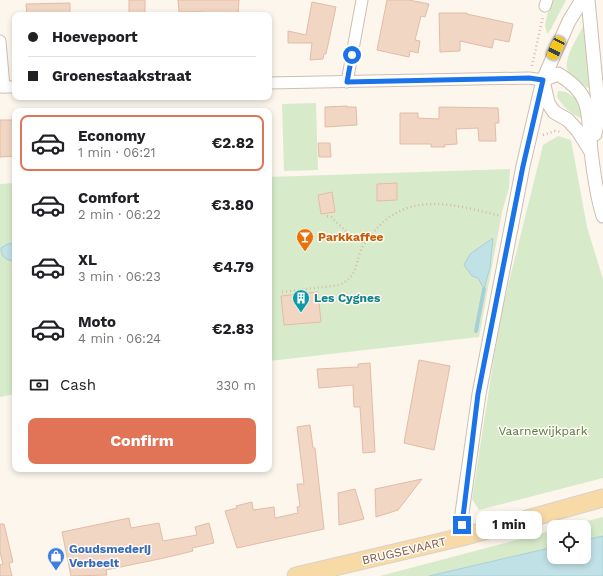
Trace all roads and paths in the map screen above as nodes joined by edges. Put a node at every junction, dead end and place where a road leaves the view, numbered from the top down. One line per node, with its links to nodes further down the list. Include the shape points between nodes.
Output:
1 (362, 0): 8 (street)
2 (582, 0): 7 (street, via 563,34)
3 (588, 0): 13 (street, via 599,114)
4 (546, 3): 6 (path)
5 (0, 41): 10 (street)
6 (529, 78): 7 (street); 8 (street)
7 (543, 80): 11 (street, via 548,103 554,112 568,120); 12 (street); 13 (street, via 558,74 581,92 589,110)
8 (347, 82): 9 (street)
9 (272, 83)
10 (6, 87)
11 (582, 137): 12 (path, via 574,133 554,131); 13 (street)
12 (530, 140): 16 (street)
13 (591, 151): 15 (street)
14 (327, 216): 17 (path)
15 (603, 216)
16 (513, 219): 17 (path, via 458,205 428,203 405,208 387,218); 20 (street, via 478,394 462,513)
17 (365, 244): 18 (path, via 353,276 348,281 340,285)
18 (282, 292)
19 (603, 498): 20 (main road, BRUGSEVAART)
20 (462, 537): 21 (main road, BRUGSEVAART)
21 (296, 576)

